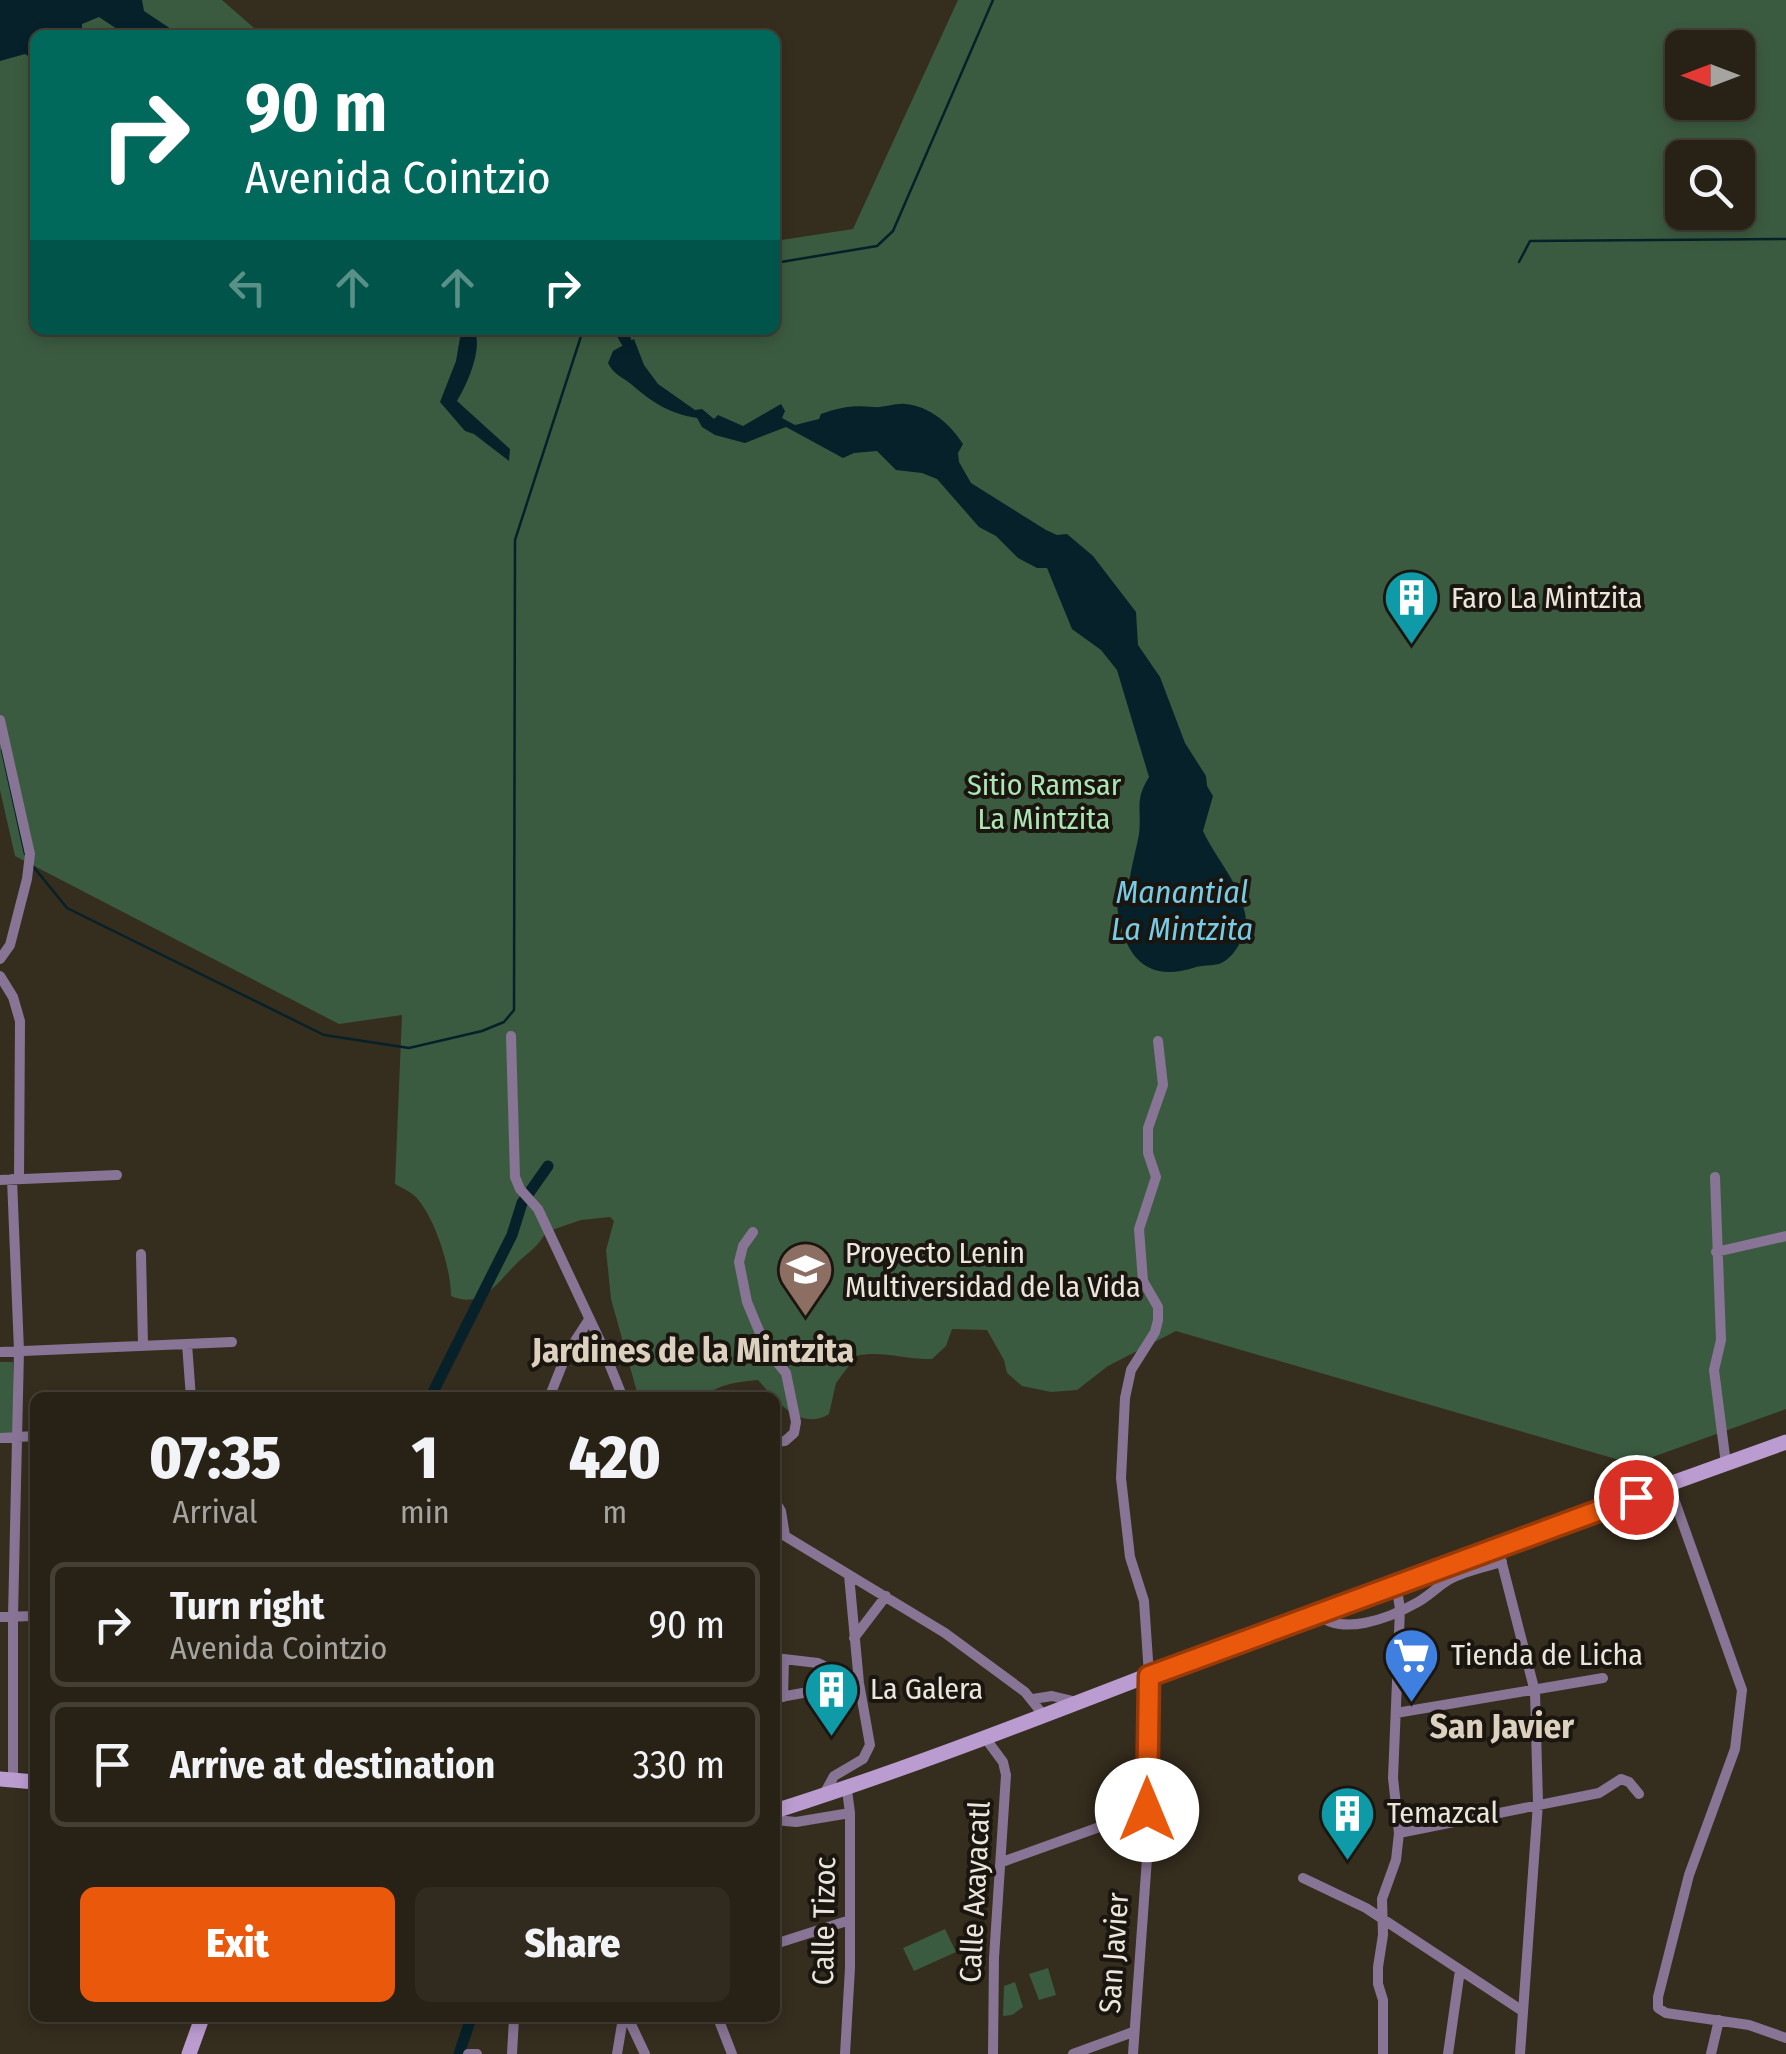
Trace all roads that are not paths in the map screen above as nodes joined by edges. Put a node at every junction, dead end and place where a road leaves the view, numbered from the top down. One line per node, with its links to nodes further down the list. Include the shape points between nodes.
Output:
1 (0, 720): 2 (street, via 30,854 10,945)
2 (0, 959)
3 (0, 976): 8 (street, via 20,1021)
4 (510, 1036): 13 (street, via 515,1177 538,1208)
5 (1158, 1041): 39 (street, San Javier, via 1163,1085 1148,1128 1156,1177 1139,1229 1143,1281 1158,1320 1124,1398 1121,1478 1130,1557 1144,1601)
6 (117, 1175): 8 (street)
7 (1715, 1177): 11 (street)
8 (10, 1179): 18 (street)
9 (753, 1232): 25 (street, via 739,1262 747,1302 767,1350 786,1373 796,1422 794,1433)
10 (1786, 1236): 11 (street)
11 (1716, 1252): 27 (street, via 1721,1340 1714,1370)
12 (141, 1254): 16 (street)
13 (588, 1321): 20 (street); 21 (street)
14 (232, 1342): 15 (street)
15 (187, 1344): 16 (street); 19 (street)
16 (143, 1346): 18 (street)
17 (0, 1352): 18 (street)
18 (19, 1352): 24 (street)
19 (190, 1392)
20 (552, 1392)
21 (620, 1392)
22 (30, 1437): 24 (street)
23 (0, 1438): 24 (street)
24 (19, 1438): 36 (street)
25 (780, 1442)
26 (1786, 1442): 27 (main road)
27 (1726, 1464): 28 (main road)
28 (1669, 1485): 30 (main road); 66 (street, via 1742,1690 1735,1749 1689,1875 1658,2008)
29 (780, 1517): 31 (street, via 786,1536)
30 (1500, 1555): 32 (main road); 34 (street); 42 (street)
31 (849, 1575): 33 (street); 37 (street)
32 (1396, 1583): 34 (street); 35 (main road)
33 (886, 1596): 37 (street); 44 (street)
34 (1400, 1609): 35 (street, via 1344,1625); 46 (street)
35 (1316, 1612): 39 (main road)
36 (6, 1617): 49 (street)
37 (854, 1638): 41 (street)
38 (780, 1659): 41 (street, via 818,1663)
39 (1149, 1676): 45 (main road); 55 (street, San Javier)
40 (1603, 1678): 42 (street)
41 (859, 1683): 43 (street); 52 (street, via 870,1746 864,1759 834,1776)
42 (1536, 1692): 46 (street); 53 (street)
43 (780, 1697)
44 (1033, 1698): 45 (street); 47 (street)
45 (1083, 1703): 47 (main road)
46 (1396, 1713): 58 (street)
47 (1045, 1717): 48 (main road)
48 (986, 1739): 50 (main road); 59 (street, Calle Axayacatl, via 1006,1775)
49 (6, 1780)
50 (846, 1790): 52 (main road); 56 (street, Calle Tizoc)
51 (1639, 1794): 53 (street, via 1621,1779 1599,1793)
52 (823, 1798): 54 (main road)
53 (1538, 1803): 58 (street); 65 (street)
54 (780, 1810)
55 (1147, 1810): 59 (street); 72 (street, San Javier)
56 (850, 1813): 57 (street); 61 (street, Calle Tizoc)
57 (780, 1820)
58 (1398, 1833): 62 (street)
59 (1002, 1862): 82 (street, Calle Axayacatl)
60 (1303, 1878): 62 (street)
61 (850, 1920): 63 (street); 81 (street, Calle Tizoc)
62 (1382, 1920): 64 (street); 85 (street)
63 (780, 1942)
64 (1460, 1970): 65 (street); 86 (street)
65 (1521, 2010): 87 (street)
66 (1719, 2020): 73 (street); 88 (street)
67 (201, 2022): 74 (main road)
68 (514, 2022): 77 (street)
69 (625, 2022): 78 (street)
70 (628, 2022): 79 (street)
71 (720, 2022): 80 (street)
72 (1134, 2032): 83 (street); 84 (street, San Javier)
73 (1786, 2038)
74 (189, 2054)
75 (468, 2054): 76 (street)
76 (477, 2054)
77 (512, 2054)
78 (616, 2054)
79 (645, 2054)
80 (732, 2054)
81 (845, 2054)
82 (993, 2054)
83 (1073, 2054)
84 (1133, 2054)
85 (1383, 2054)
86 (1448, 2054)
87 (1520, 2054)
88 (1712, 2054)

